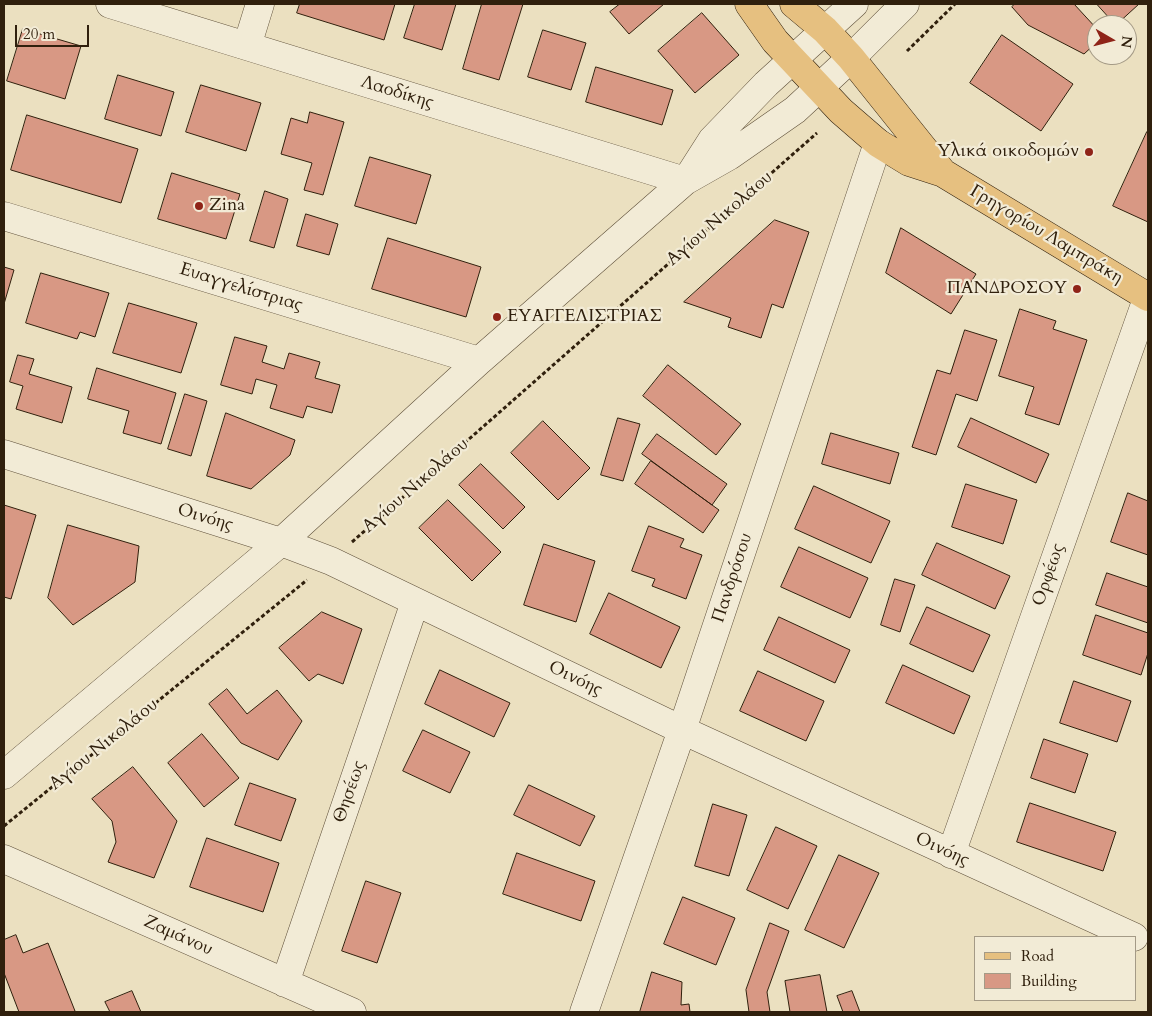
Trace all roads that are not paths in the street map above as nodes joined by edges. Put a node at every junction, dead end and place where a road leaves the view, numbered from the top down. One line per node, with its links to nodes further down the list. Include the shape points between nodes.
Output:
1 (110, 4): 8 (street, Λαοδίκης)
2 (260, 4): 8 (street)
3 (749, 4): 10 (main road, Γρηγορίου Λαμπράκη)
4 (794, 4): 7 (main road, Γρηγορίου Λαμπράκη)
5 (854, 4): 7 (street)
6 (905, 4): 9 (street)
7 (825, 30): 9 (main road, Γρηγορίου Λαμπράκη); 10 (street)
8 (247, 46): 14 (street, Λαοδίκης)
9 (851, 58): 11 (street); 13 (main road, Γρηγορίου Λαμπράκη)
10 (792, 59): 11 (main road, Γρηγορίου Λαμπράκη); 14 (street, via 712,140)
11 (819, 88): 12 (main road, Γρηγορίου Λαμπράκη); 14 (street, via 780,121)
12 (878, 143): 13 (main road, Γρηγορίου Λαμπράκη, via 909,162); 21 (street, Πανδρόσου)
13 (944, 173): 16 (main road, Γρηγορίου Λαμπράκη)
14 (685, 182): 17 (street)
15 (4, 216): 17 (street, Ευαγγελίστριας)
16 (1148, 296): 23 (street, Ορφέως)
17 (479, 361): 19 (street)
18 (4, 454): 19 (street, Οινόης)
19 (281, 542): 20 (street, Οινόης, via 331,561); 22 (street)
20 (415, 602): 21 (street, Οινόης); 26 (street, Θησέως)
21 (682, 730): 23 (street, Οινόης); 28 (street, Πανδρόσου)
22 (4, 775)
23 (951, 854): 25 (street, Οινόης)
24 (4, 859): 26 (street, Ζαμάνου)
25 (1131, 936)
26 (285, 983): 27 (street, Ζαμάνου)
27 (352, 1012)
28 (584, 1012)

